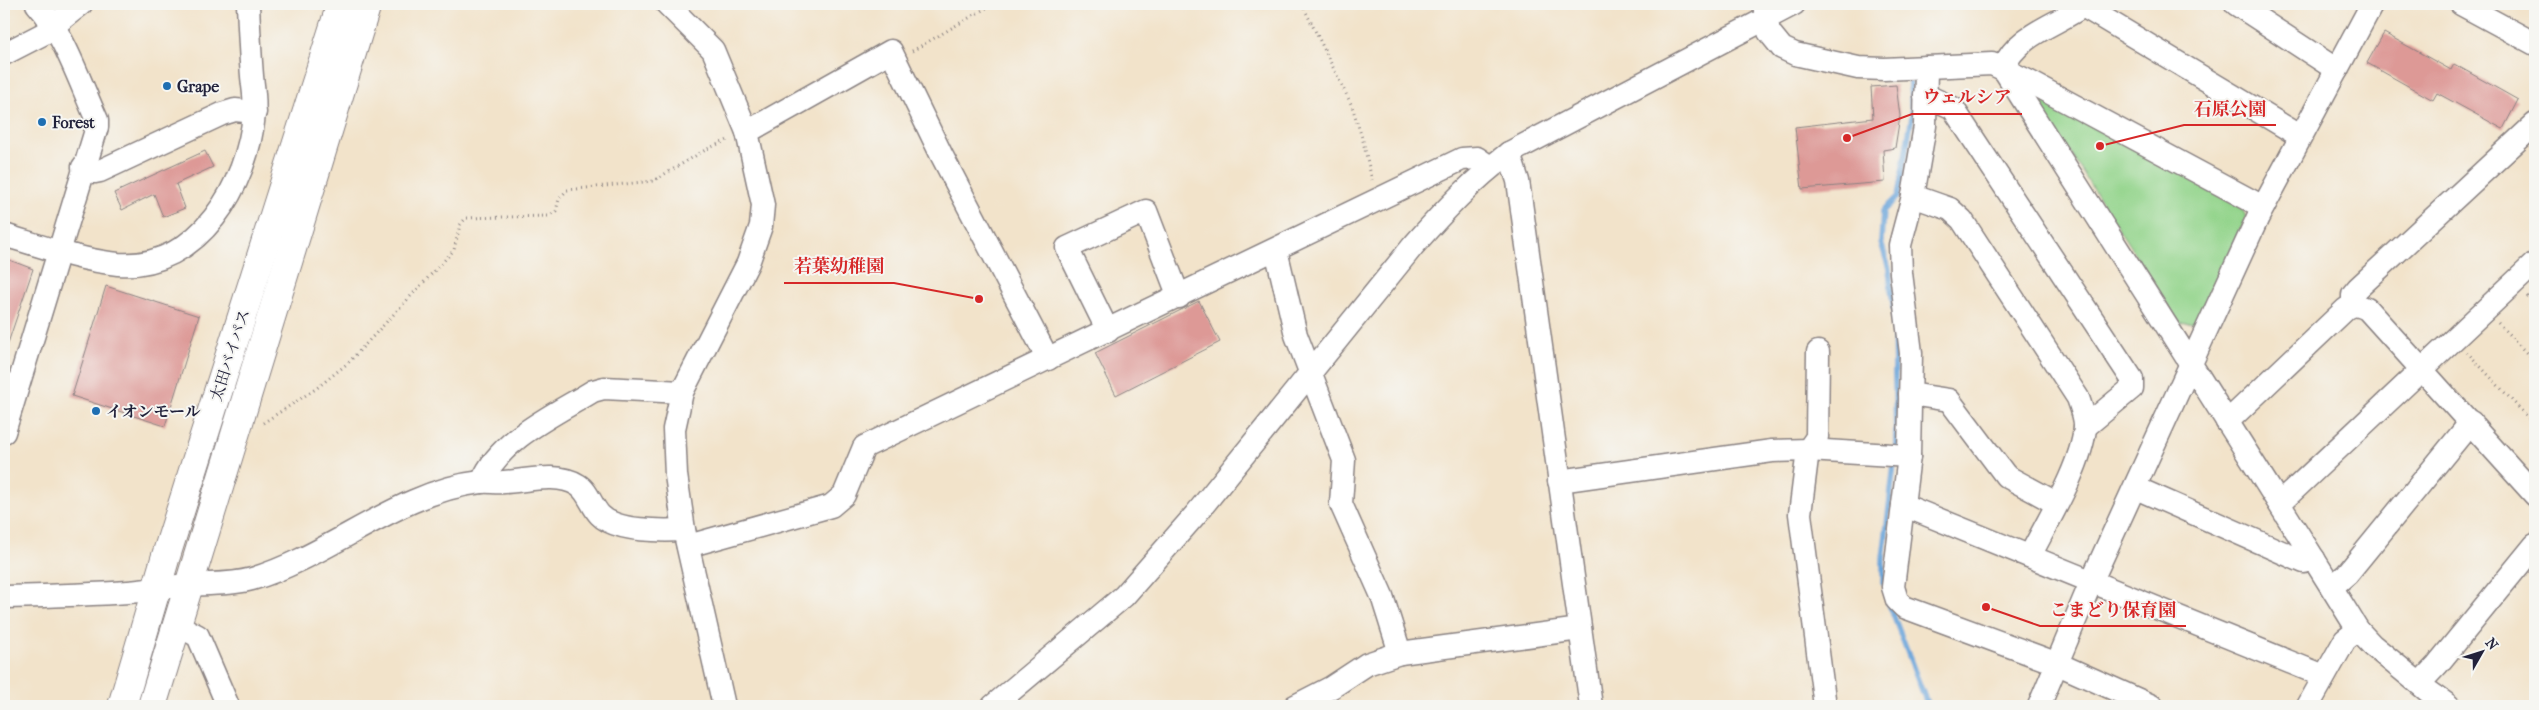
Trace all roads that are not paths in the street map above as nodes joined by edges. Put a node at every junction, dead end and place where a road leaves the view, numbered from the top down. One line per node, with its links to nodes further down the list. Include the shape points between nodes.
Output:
1 (37, 4): 14 (street)
2 (81, 4): 14 (street)
3 (248, 4): 22 (street)
4 (327, 4): 20 (street, via 310,67)
5 (341, 4): 20 (highway, 太田バイパス)
6 (366, 4): 63 (highway, 太田バイパス)
7 (667, 4): 24 (street, via 713,50)
8 (1794, 4): 13 (street)
9 (2372, 4): 19 (street)
10 (2461, 4): 15 (street)
11 (2085, 5): 18 (street, via 2020,44 2008,54); 25 (street)
12 (2248, 7): 19 (street)
13 (1765, 11): 17 (street, via 1769,32 1776,42 1795,54 1858,68); 26 (street)
14 (53, 26): 16 (street); 27 (street, via 97,120)
15 (2535, 44)
16 (4, 54)
17 (1926, 67): 18 (street, via 1992,64); 21 (street)
18 (2003, 68): 30 (street); 40 (street)
19 (2337, 70): 25 (street)
20 (313, 94): 64 (highway, 太田バイパス)
21 (1925, 95): 29 (street, via 1925,126); 47 (street, via 1954,108 2132,379 2132,388)
22 (255, 112): 27 (street, via 235,110 222,114 100,171); 33 (street, via 251,139 232,191 193,240 160,257 119,264 78,258)
23 (2535, 124): 36 (street, via 2358,288 2353,294)
24 (747, 132): 39 (street, via 891,51); 43 (street, via 763,205 761,226 748,263)
25 (2300, 136): 30 (street)
26 (1509, 153): 28 (street); 51 (street, via 1518,181)
27 (82, 167): 33 (street)
28 (1490, 167): 32 (street, via 1477,158 1462,159); 42 (street, via 1448,206)
29 (1913, 196): 44 (street, via 1900,245 1911,353); 47 (street, via 1950,209 1962,220 2078,398)
30 (2263, 208): 40 (street)
31 (4, 235): 33 (street)
32 (1276, 250): 35 (street); 42 (street, via 1296,335)
33 (58, 251): 48 (street)
34 (2535, 263): 41 (street)
35 (1180, 296): 37 (street); 37 (street, via 1146,211 1067,248)
36 (2353, 305): 41 (street, via 2367,310); 45 (street)
37 (1108, 331): 39 (street)
38 (1818, 352): 49 (street, via 1817,437)
39 (1048, 360): 58 (street, via 864,447 844,495 831,506)
40 (2189, 364): 45 (street); 53 (street)
41 (2422, 370): 46 (street); 56 (street)
42 (1312, 372): 70 (street, via 1344,460 1341,504 1382,596); 78 (street, via 1172,543 1124,596)
43 (682, 392): 52 (street, via 593,390 510,444 488,466); 58 (street, via 674,429 676,475)
44 (1910, 394): 50 (street); 55 (street, via 1949,400 2006,476)
45 (2227, 422): 56 (street)
46 (2471, 422): 54 (street); 65 (street, via 2347,574)
47 (2085, 427): 55 (street, via 2074,466)
48 (4, 432)
49 (1808, 450): 50 (street); 51 (street, via 1772,451); 81 (street, via 1800,514)
50 (1909, 456): 57 (street)
51 (1559, 481): 68 (street)
52 (482, 482): 58 (street, via 566,480 579,485 601,516 620,524); 63 (street, via 450,488 418,500 282,568 251,579 216,585)
53 (2136, 488): 61 (street, via 2304,562); 62 (street)
54 (2535, 495)
55 (2056, 503): 60 (street)
56 (2280, 503): 61 (street)
57 (1903, 505): 60 (street); 71 (street, via 1893,587 1897,600 1904,607)
58 (686, 538): 77 (street)
59 (2535, 544): 73 (street, via 2438,665)
60 (2030, 556): 62 (street)
61 (2314, 560): 65 (street)
62 (2092, 580): 71 (street); 72 (street)
63 (189, 584): 64 (street); 67 (highway, 太田バイパス)
64 (156, 588): 66 (street); 74 (highway, 太田バイパス)
65 (2338, 596): 69 (street)
66 (4, 597)
67 (177, 625): 75 (highway, 太田バイパス); 76 (street, via 198,636)
68 (1580, 629): 70 (street); 80 (street)
69 (2358, 630): 72 (street, via 2345,640); 73 (street)
70 (1400, 653): 79 (street, via 1367,664)
71 (2058, 664): 82 (street); 83 (street)
72 (2324, 676): 84 (street)
73 (2434, 698)
74 (122, 706)
75 (152, 706)
76 (228, 706)
77 (724, 706)
78 (993, 706)
79 (1295, 706)
80 (1591, 706)
81 (1825, 706)
82 (2039, 706)
83 (2152, 706)
84 (2308, 706)

